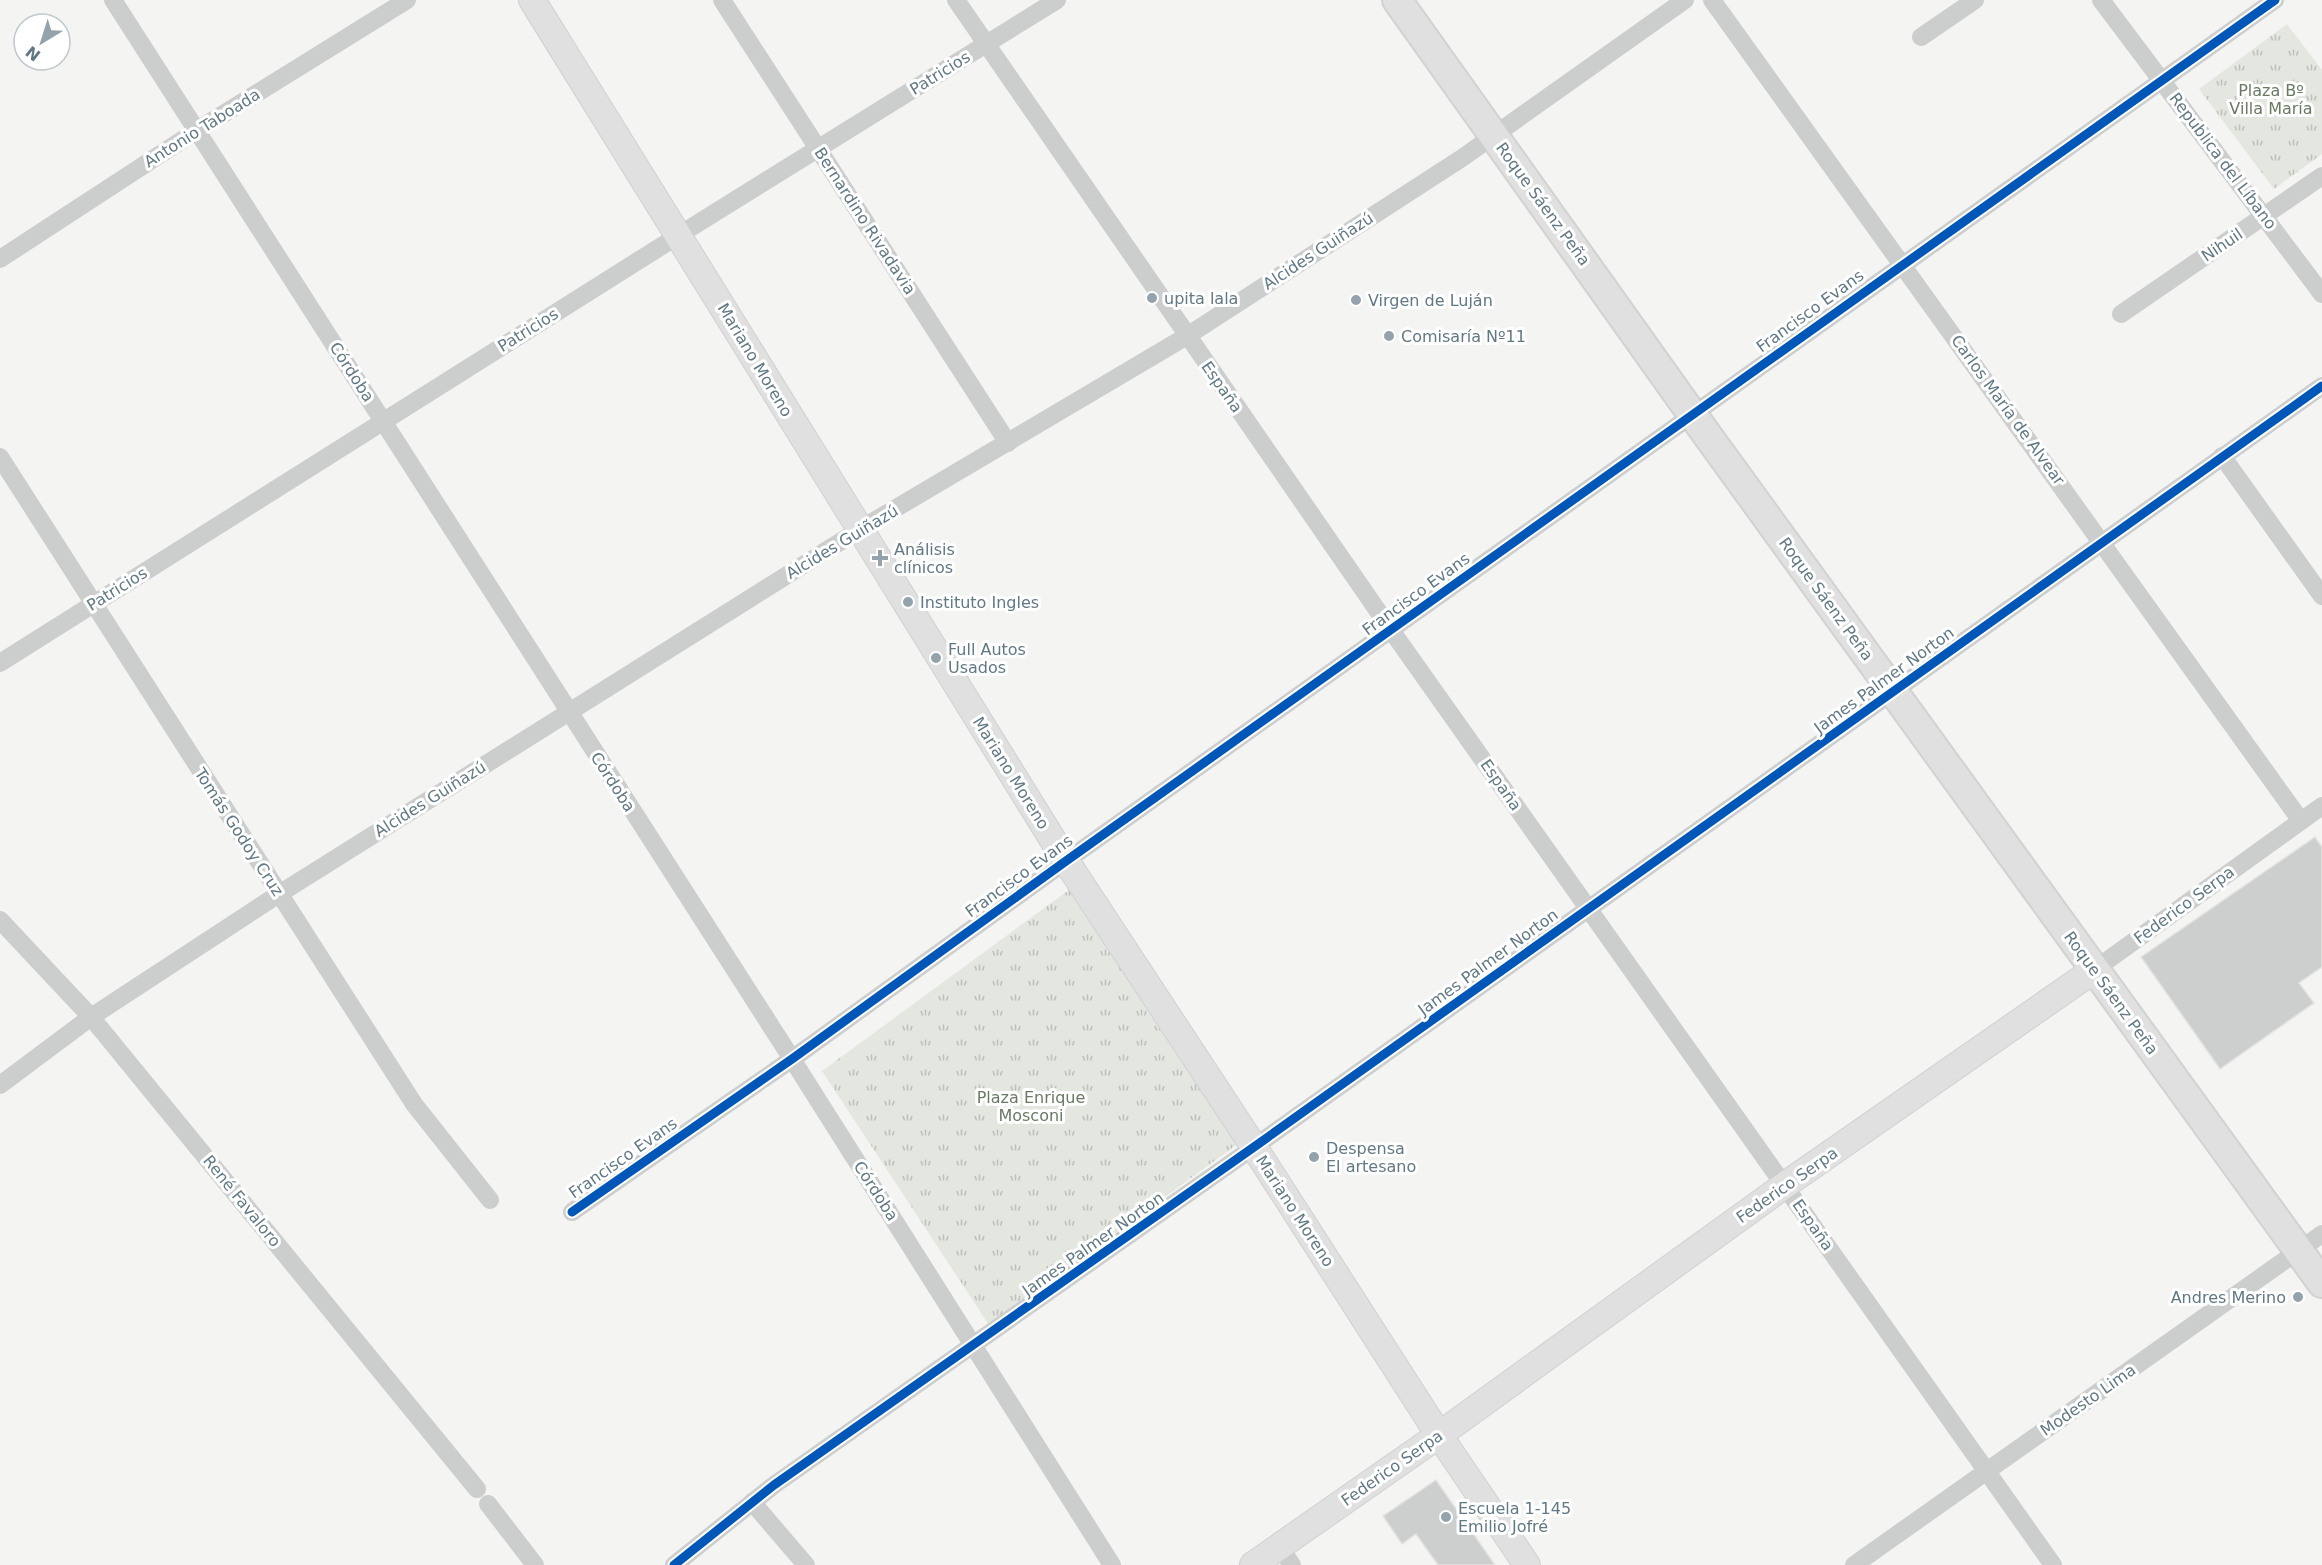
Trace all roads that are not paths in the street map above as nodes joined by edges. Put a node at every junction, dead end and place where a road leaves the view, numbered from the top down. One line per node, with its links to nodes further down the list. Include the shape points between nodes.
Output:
1 (113, 0): 16 (street, Córdoba)
2 (407, 0): 16 (street, Antonio Taboada)
3 (532, 0): 21 (street, Mariano Moreno)
4 (722, 0): 18 (street, Bernardino Rivadavia)
5 (956, 0): 14 (street, España)
6 (1058, 0): 14 (street, Patricios)
7 (1397, 0): 17 (main road, Roque Sáenz Peña)
8 (1685, 0): 17 (street, Alcides Guiñazú)
9 (1712, 0): 23 (street, Carlos María de Alvear)
10 (1975, 0): 13 (street)
11 (2101, 0): 15 (street, Republica del Líbano)
12 (2275, 0): 15 (street, Francisco Evans)
13 (1921, 37)
14 (987, 44): 18 (street, Patricios); 26 (street, España)
15 (2161, 80): 20 (street, Republica del Líbano); 23 (street, Francisco Evans)
16 (196, 131): 22 (street, Antonio Taboada); 29 (street, Córdoba)
17 (1494, 136): 26 (street, Alcides Guiñazú); 28 (main road, Roque Sáenz Peña)
18 (818, 149): 21 (street, Patricios); 30 (street, Bernardino Rivadavia)
19 (2322, 176): 20 (street, Nihuil)
20 (2265, 216): 24 (street, Republica del Líbano); 25 (street, Nihuil)
21 (679, 235): 29 (street, Patricios); 33 (street, Mariano Moreno)
22 (0, 259)
23 (1903, 263): 28 (street, Francisco Evans); 34 (street, Carlos María de Alvear)
24 (2322, 294)
25 (2121, 314)
26 (1187, 336): 30 (street, Alcides Guiñazú); 37 (street, España)
27 (2322, 386): 31 (street, James Palmer Norton)
28 (1692, 414): 37 (street, Francisco Evans); 39 (main road, Roque Sáenz Peña)
29 (384, 421): 36 (street, Patricios); 40 (street, Córdoba)
30 (1008, 443): 33 (street, Alcides Guiñazú)
31 (2222, 456): 34 (street, James Palmer Norton); 35 (street)
32 (0, 457): 36 (street, Tomás Godoy Cruz)
33 (859, 530): 40 (street, Alcides Guiñazú); 43 (street, Mariano Moreno)
34 (2102, 542): 39 (street, James Palmer Norton); 42 (street, Carlos María de Alvear)
35 (2322, 596)
36 (93, 604): 38 (street, Patricios); 44 (street, Tomás Godoy Cruz)
37 (1391, 630): 43 (street, Francisco Evans); 45 (street, España)
38 (0, 663)
39 (1894, 692): 45 (street, James Palmer Norton); 47 (main road, Roque Sáenz Peña)
40 (568, 712): 44 (street, Alcides Guiñazú); 49 (street, Córdoba)
41 (2322, 806): 42 (street, Federico Serpa)
42 (2301, 821): 47 (street, Federico Serpa)
43 (1066, 861): 49 (street, Francisco Evans); 51 (street, Mariano Moreno)
44 (279, 894): 48 (street, Alcides Guiñazú); 53 (street, Tomás Godoy Cruz, via 414,1104)
45 (1589, 908): 51 (street, James Palmer Norton); 52 (street, España)
46 (0, 920): 48 (street, René Favaloro)
47 (2094, 970): 52 (street, Federico Serpa); 56 (main road, Roque Sáenz Peña)
48 (91, 1017): 50 (street, Alcides Guiñazú); 63 (street, René Favaloro, via 483,1496)
49 (792, 1059): 54 (street, Francisco Evans); 58 (street, Córdoba)
50 (0, 1084)
51 (1254, 1147): 58 (street, James Palmer Norton); 59 (street, Mariano Moreno)
52 (1785, 1185): 59 (street, Federico Serpa); 60 (street, España)
53 (490, 1200)
54 (572, 1212)
55 (2322, 1234): 56 (street, Modesto Lima)
56 (2298, 1251): 57 (main road, Roque Sáenz Peña); 60 (street, Modesto Lima)
57 (2322, 1283)
58 (975, 1346): 61 (street, James Palmer Norton); 66 (street, Córdoba)
59 (1439, 1435): 62 (street, Federico Serpa); 68 (street, Mariano Moreno)
60 (1988, 1472): 69 (street, Modesto Lima); 70 (street, España)
61 (752, 1502): 64 (street, James Palmer Norton); 65 (street)
62 (1286, 1556): 67 (street, Federico Serpa)
63 (535, 1565)
64 (674, 1565)
65 (806, 1565)
66 (1112, 1565)
67 (1253, 1565)
68 (1527, 1565)
69 (1854, 1565)
70 (2053, 1565)

